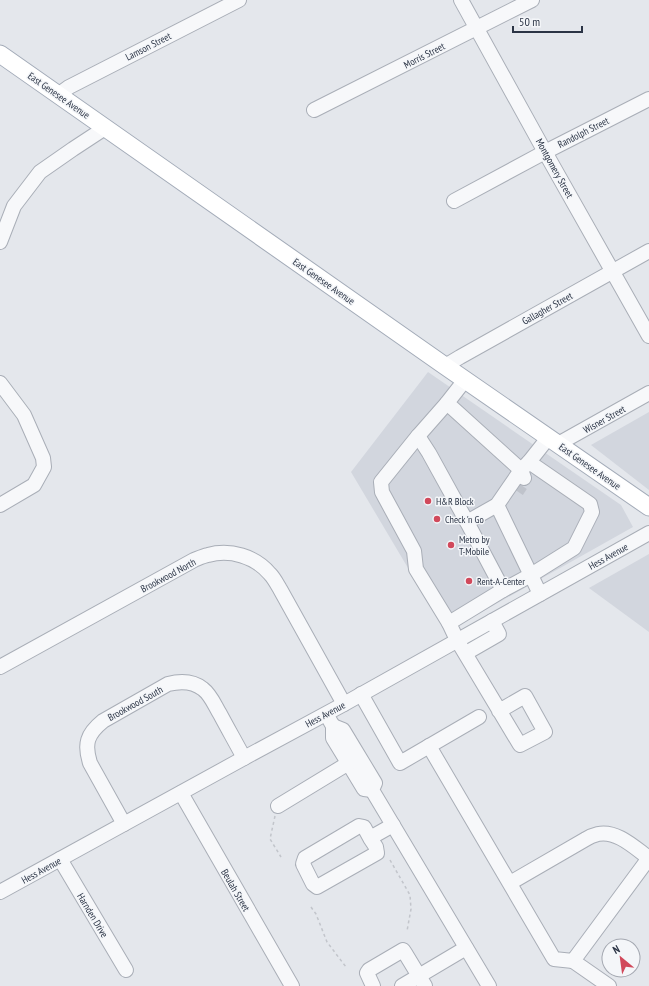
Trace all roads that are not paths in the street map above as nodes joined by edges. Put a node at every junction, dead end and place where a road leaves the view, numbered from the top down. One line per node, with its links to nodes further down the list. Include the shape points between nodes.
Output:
1 (239, 0): 6 (street, Lamson Street)
2 (461, 0): 4 (street, Montgomery Street)
3 (532, 0): 4 (street, Morris Street)
4 (477, 28): 8 (street, Morris Street); 10 (street, Montgomery Street)
5 (0, 54): 6 (main road, East Genesee Avenue)
6 (58, 95): 9 (main road, East Genesee Avenue)
7 (649, 99): 10 (street, Randolph Street)
8 (314, 110)
9 (105, 128): 12 (street, via 40,172 14,206); 16 (main road, East Genesee Avenue)
10 (545, 152): 11 (street, Randolph Street); 14 (street, Montgomery Street)
11 (454, 200)
12 (0, 242)
13 (649, 252): 14 (street, Gallagher Street)
14 (613, 272): 15 (street, Montgomery Street); 16 (street, Gallagher Street)
15 (649, 336)
16 (445, 366): 17 (main road, East Genesee Avenue)
17 (465, 380): 20 (street); 22 (main road, East Genesee Avenue)
18 (0, 383): 24 (street, via 24,415 43,458 44,467 34,485)
19 (649, 393): 22 (street, Wisner Street)
20 (447, 403): 21 (street); 23 (street)
21 (418, 436): 27 (street, via 430,453); 33 (street, via 381,482 382,492 414,551 416,569)
22 (553, 441): 23 (street); 25 (main road, East Genesee Avenue)
23 (525, 466): 26 (street); 26 (street, via 525,480); 29 (street, via 590,504 592,512 574,548)
24 (0, 505)
25 (649, 507)
26 (499, 509): 27 (street); 29 (street)
27 (467, 522): 30 (street)
28 (649, 533): 31 (street, Hess Avenue)
29 (531, 574): 30 (street); 31 (street)
30 (503, 590): 33 (street)
31 (540, 594): 32 (street, Hess Avenue)
32 (492, 621): 34 (street, Hess Avenue); 35 (street, via 499,634)
33 (449, 623): 34 (street)
34 (457, 640): 35 (street); 37 (street, Hess Avenue)
35 (466, 653): 39 (street)
36 (0, 667): 38 (street, Brookwood North, via 194,560 228,553 244,556 259,563 270,574)
37 (361, 694): 38 (street, Hess Avenue); 42 (street, via 400,763)
38 (344, 704): 40 (street, Hess Avenue)
39 (499, 711)
40 (326, 714): 43 (street, Hess Avenue); 44 (street, via 333,726 333,738)
41 (479, 717): 42 (street)
42 (429, 746): 51 (street)
43 (244, 758): 45 (street, Hess Avenue); 47 (street, Brookwood South, via 204,689 184,682 168,684 96,726 87,744 90,763)
44 (354, 760): 46 (street); 48 (street, via 364,789 372,790)
45 (181, 793): 47 (street, Hess Avenue); 57 (street, Beulah Street)
46 (277, 810)
47 (124, 824): 50 (street, Hess Avenue)
48 (393, 825): 49 (street); 53 (street)
49 (370, 838): 49 (street, via 364,827 359,826 305,858 303,864 313,884 317,887 377,853)
50 (60, 859): 52 (street, Hess Avenue); 55 (street, Harnden Drive)
51 (510, 884): 54 (street, via 554,959); 54 (street, via 598,834 612,834 649,858)
52 (0, 892)
53 (466, 948): 56 (street); 60 (street)
54 (573, 961): 61 (street)
55 (126, 970)
56 (422, 981): 58 (street, via 403,950 369,970 367,973); 59 (street)
57 (292, 986)
58 (374, 986)
59 (402, 986)
60 (489, 986)
61 (609, 986)

